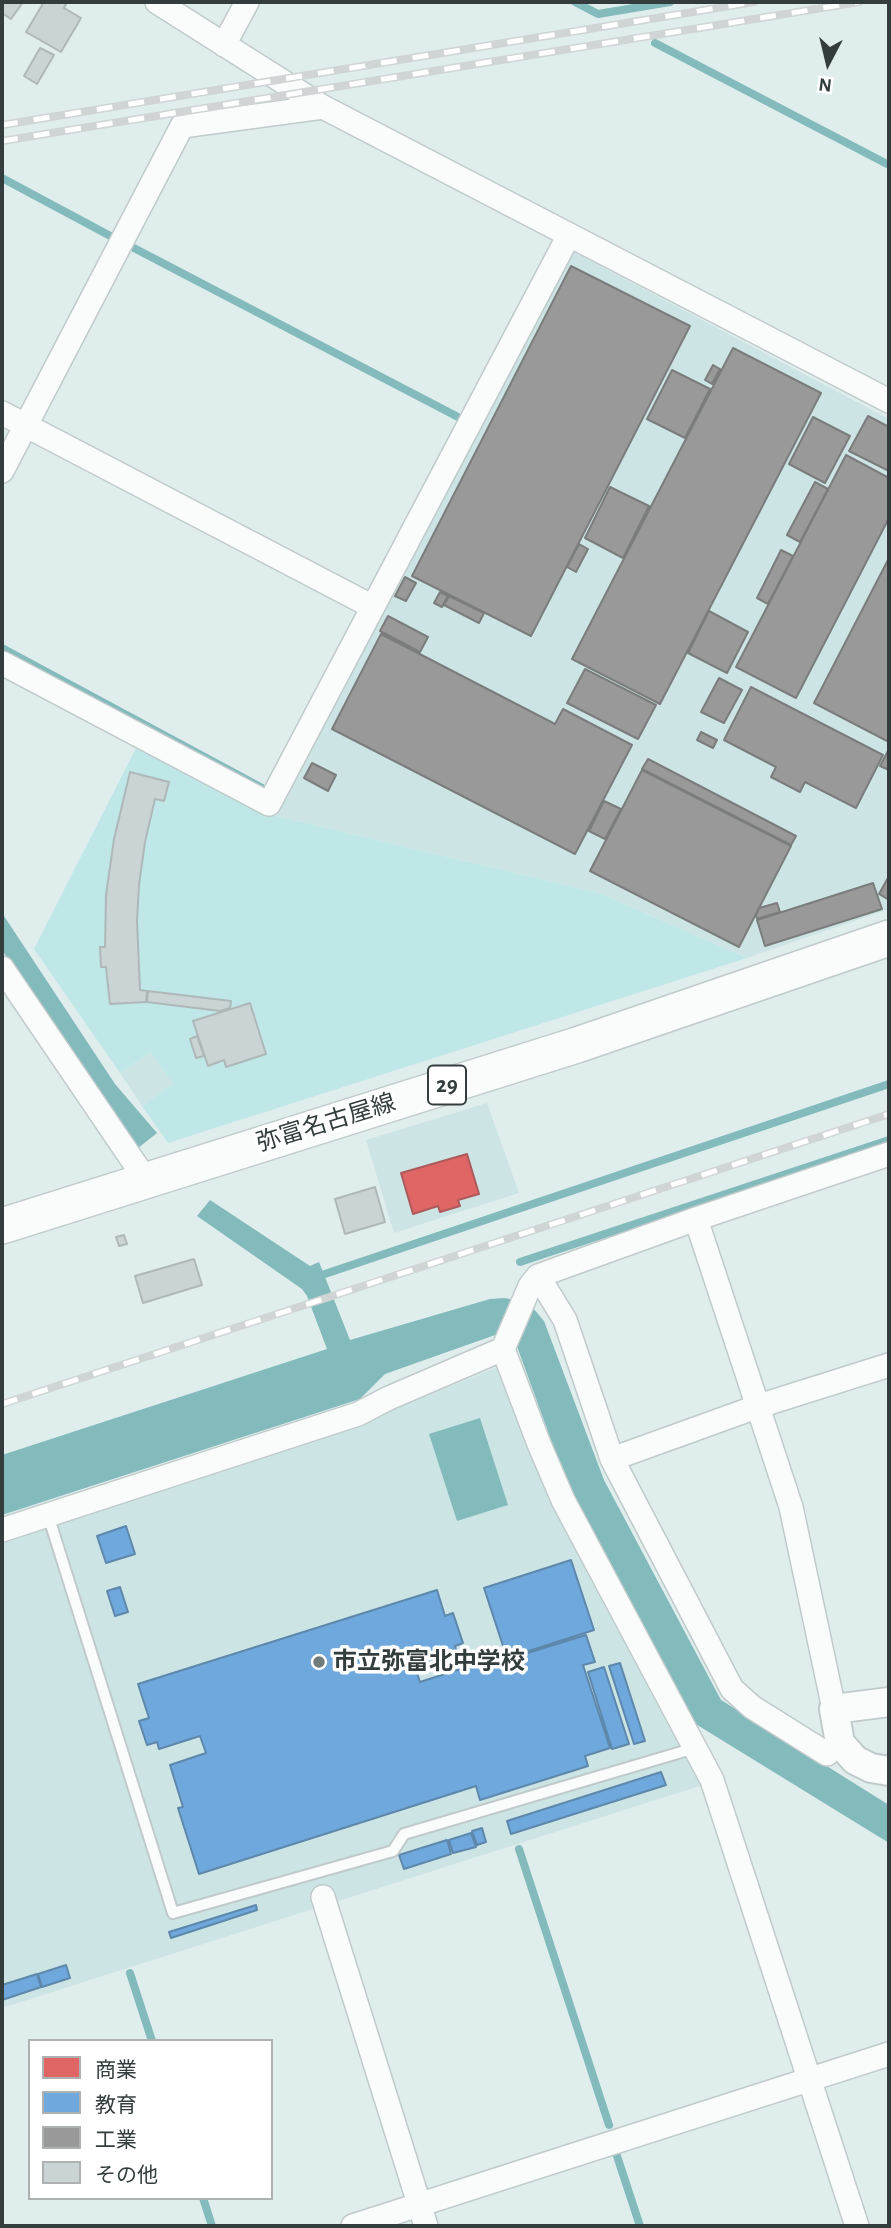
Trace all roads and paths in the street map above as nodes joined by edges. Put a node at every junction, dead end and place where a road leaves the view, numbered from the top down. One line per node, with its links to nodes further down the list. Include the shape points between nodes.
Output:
1 (157, 2): 3 (street)
2 (247, 2): 3 (street)
3 (224, 45): 4 (street)
4 (323, 107): 5 (street); 8 (street, via 182,126)
5 (569, 235): 6 (street); 10 (street)
6 (889, 401)
7 (2, 413): 8 (street)
8 (26, 426): 9 (street); 10 (street)
9 (2, 471)
10 (373, 607): 11 (street, via 269,804)
11 (2, 663)
12 (889, 938): 15 (main road, 弥富名古屋線 / 29, via 552,1053)
13 (2, 968): 15 (street)
14 (889, 1154): 16 (street)
15 (146, 1180): 17 (main road, 弥富名古屋線 / 29)
16 (696, 1219): 18 (street); 21 (street)
17 (2, 1226)
18 (533, 1285): 19 (street); 22 (street, via 565,1320)
19 (504, 1346): 23 (street, via 358,1414); 28 (street, via 562,1500)
20 (889, 1365): 21 (street)
21 (759, 1406): 22 (street); 26 (street, via 791,1507)
22 (612, 1460): 27 (street, via 732,1689 752,1707 827,1754)
23 (48, 1515): 24 (street); 30 (lane, via 173,1913)
24 (2, 1530)
25 (889, 1702): 26 (street)
26 (834, 1709): 27 (street)
27 (840, 1743): 29 (street, via 855,1760)
28 (695, 1748): 30 (lane, via 404,1833 393,1851); 33 (street, via 712,1780)
29 (889, 1771)
30 (315, 1872): 31 (lane)
31 (323, 1896): 34 (street)
32 (889, 2054): 33 (street)
33 (809, 2080): 34 (street); 36 (street)
34 (422, 2216): 35 (street)
35 (353, 2226)
36 (857, 2226)

